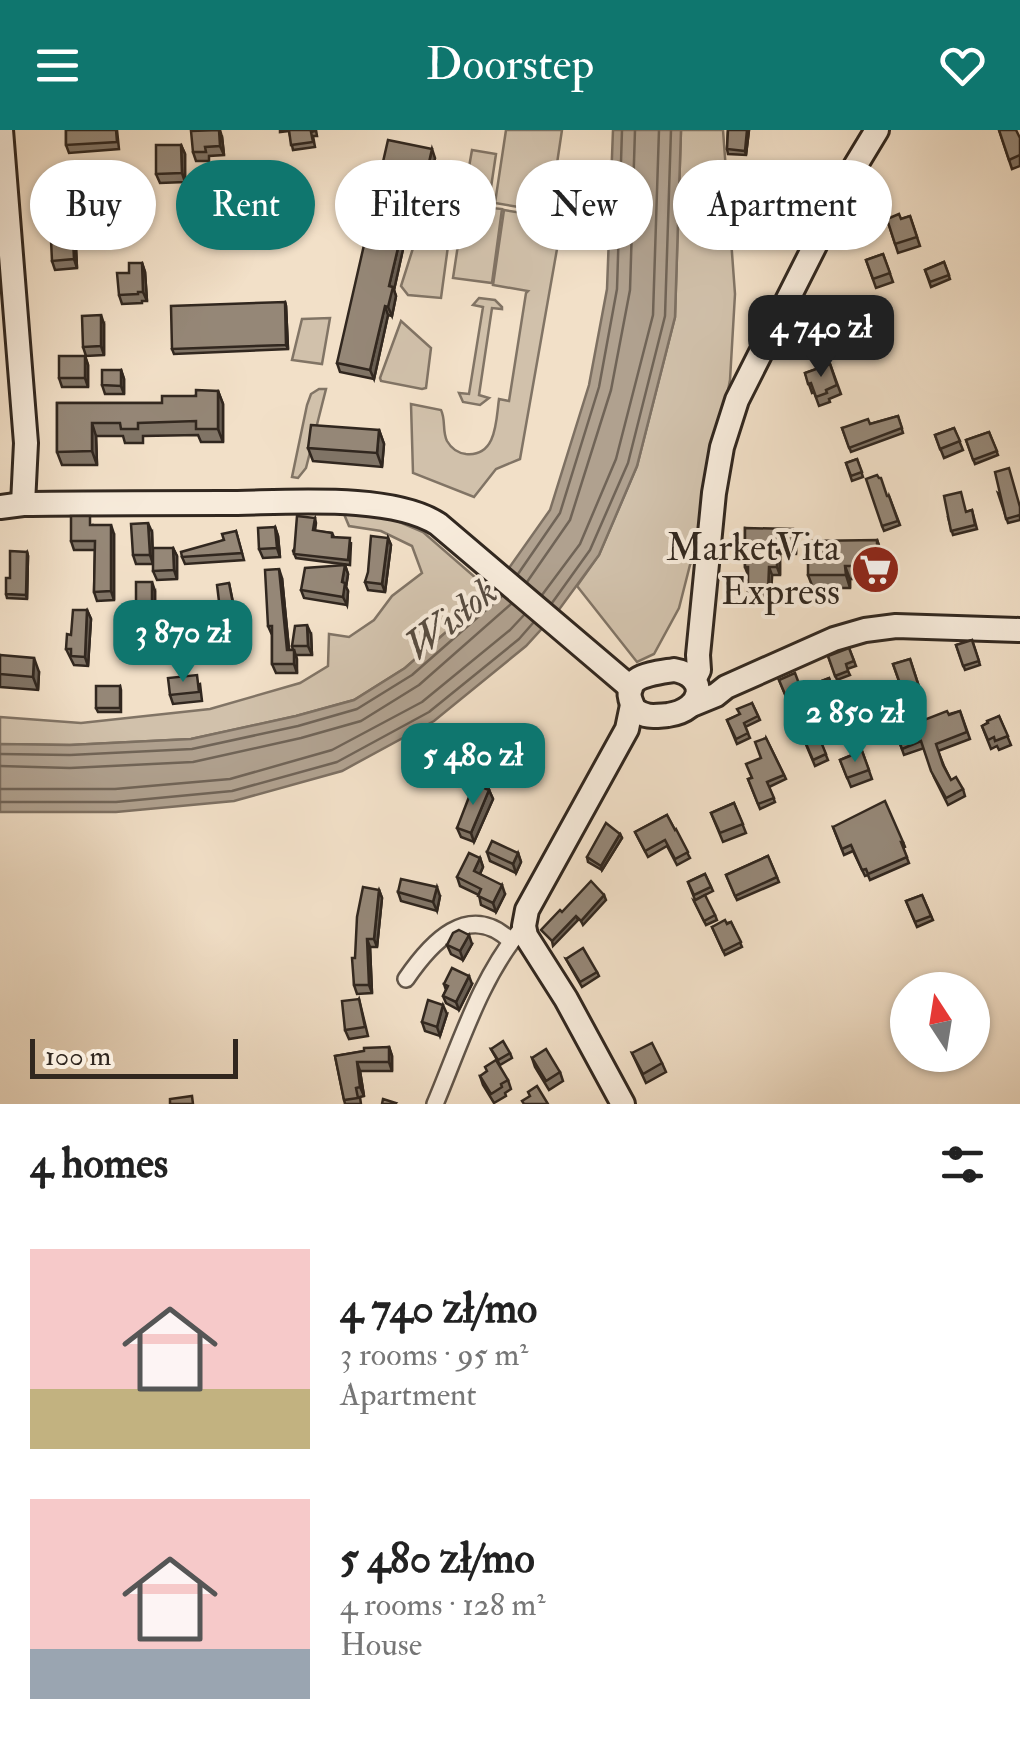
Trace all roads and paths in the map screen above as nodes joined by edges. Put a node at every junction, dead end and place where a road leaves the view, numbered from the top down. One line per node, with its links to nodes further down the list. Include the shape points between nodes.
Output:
1 (1, 130): 3 (street, via 26,443)
2 (877, 130): 5 (street, via 737,400 714,492)
3 (12, 505): 6 (street, via 282,503 412,510 475,554 603,666)
4 (1020, 630): 5 (street, via 865,630 726,687)
5 (690, 684): 6 (street, via 681,713); 6 (street, via 644,674)
6 (634, 710): 7 (street)
7 (517, 934): 8 (street, via 457,928); 9 (street); 10 (street, via 566,999)
8 (406, 979)
9 (435, 1104)
10 (623, 1104)

